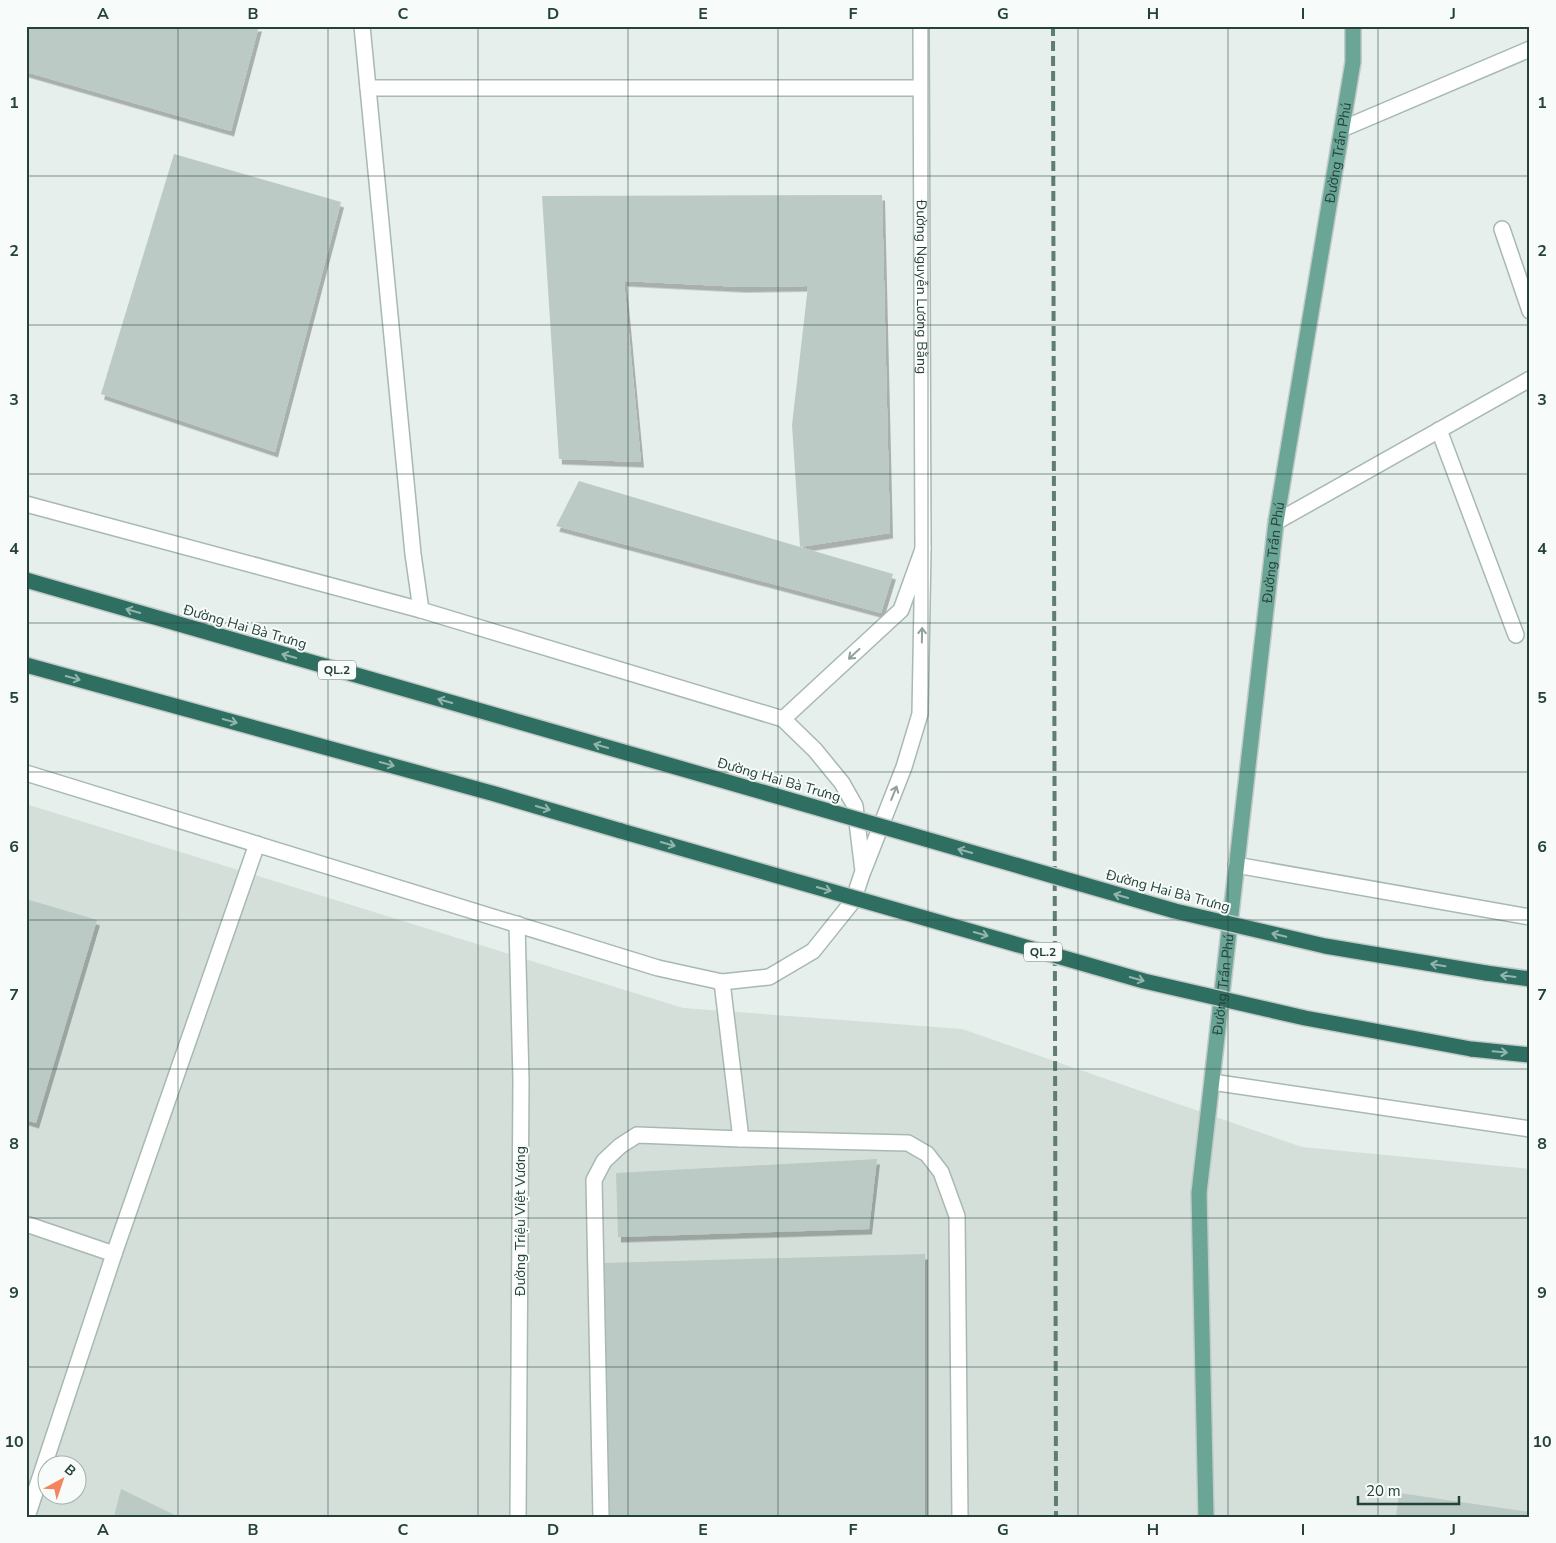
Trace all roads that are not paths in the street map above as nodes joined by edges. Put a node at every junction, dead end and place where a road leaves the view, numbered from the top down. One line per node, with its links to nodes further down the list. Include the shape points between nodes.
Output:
1 (362, 26): 5 (street)
2 (921, 26): 6 (street, Đường Nguyễn Lương Bằng)
3 (1353, 26): 7 (main road, Đường Trần Phú, via 1353,62)
4 (1530, 49): 7 (street)
5 (368, 88): 6 (street); 16 (street)
6 (921, 88): 14 (street, Đường Nguyễn Lương Bằng)
7 (1342, 129): 13 (main road, Đường Trần Phú)
8 (1502, 228): 9 (street)
9 (1530, 311)
10 (1530, 380): 11 (street)
11 (1439, 430): 13 (street); 17 (street)
12 (26, 504): 16 (street)
13 (1276, 522): 22 (main road, Đường Trần Phú)
14 (923, 549): 19 (street, one-way to 19, via 901,610); 23 (street, Đường Nguyễn Lương Bằng, one-way to 14, via 904,767 920,714)
15 (26, 580): 26 (highway, Đường Hai Bà Trưng / QL.2, one-way to 15, bridge, via 1325,946 1175,911)
16 (421, 610): 19 (street)
17 (1516, 635)
18 (26, 665): 28 (highway, QL.2, one-way to 28, bridge, via 495,794 1144,981 1304,1018 1471,1049)
19 (784, 718): 23 (street, via 842,783 856,806)
20 (26, 773): 21 (street, Đường Nguyễn Lương Bằng)
21 (257, 844): 25 (street, Đường Nguyễn Lương Bằng); 33 (street)
22 (1236, 865): 24 (street); 29 (main road, Đường Trần Phú)
23 (863, 871): 27 (street, Đường Nguyễn Lương Bằng, via 853,901 813,951 770,977)
24 (1530, 917)
25 (517, 924): 27 (street, Đường Nguyễn Lương Bằng, via 658,968); 35 (street, Đường Triệu Việt Vương, via 521,1080)
26 (1530, 979)
27 (722, 982): 31 (street)
28 (1530, 1055)
29 (1212, 1082): 30 (street); 38 (main road, Đường Trần Phú, via 1199,1193)
30 (1530, 1129)
31 (741, 1139): 36 (street, via 637,1135 604,1161 594,1180); 37 (street, via 908,1143 926,1154 941,1172 957,1216)
32 (26, 1224): 33 (street)
33 (114, 1254): 34 (street)
34 (27, 1517)
35 (518, 1517)
36 (601, 1517)
37 (960, 1517)
38 (1206, 1517)

